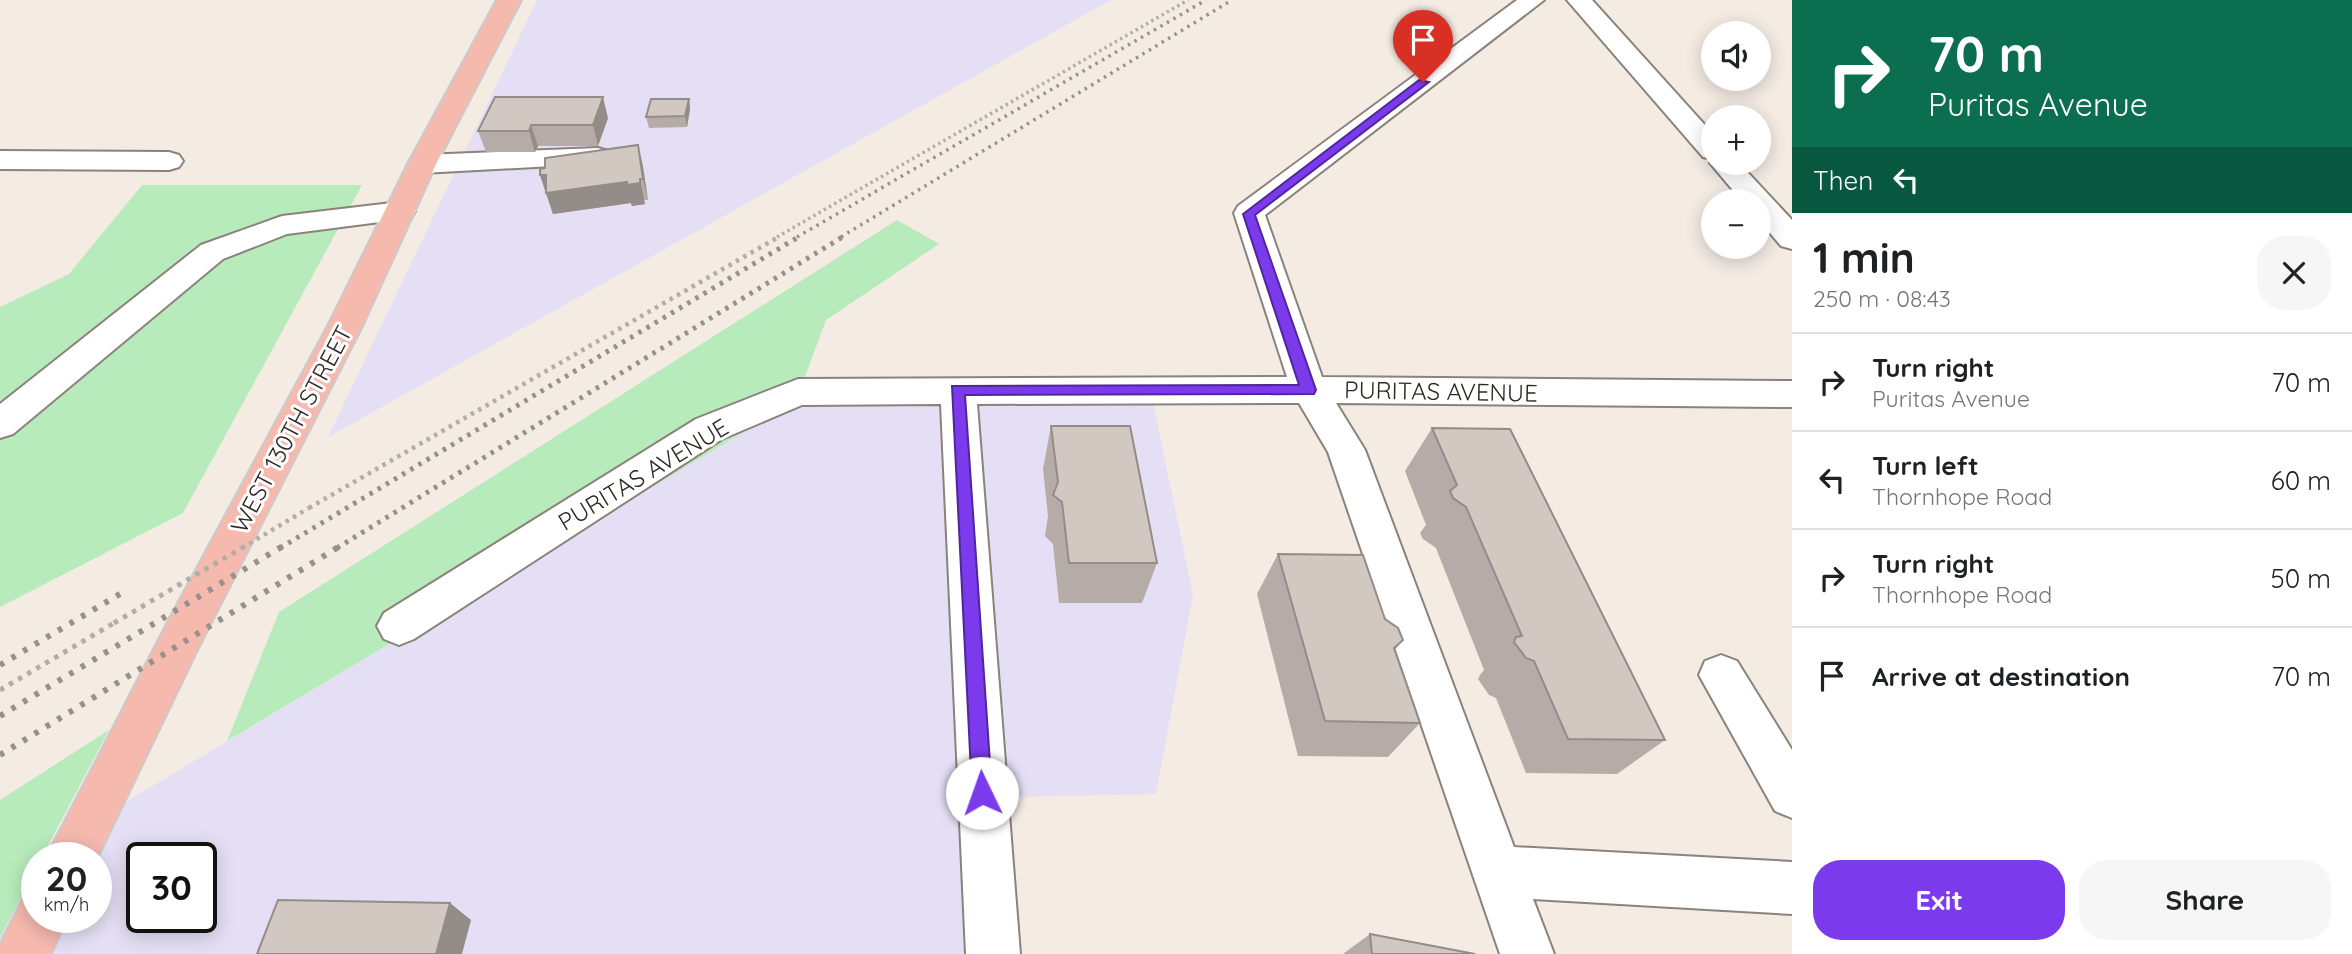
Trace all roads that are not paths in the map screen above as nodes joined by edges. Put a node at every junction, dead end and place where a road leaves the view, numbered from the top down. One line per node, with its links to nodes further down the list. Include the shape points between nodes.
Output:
1 (509, 0): 8 (main road, WEST 130TH STREET)
2 (1532, 0): 15 (street, via 1249,214)
3 (1578, 0): 4 (street)
4 (1701, 138)
5 (621, 156): 8 (street)
6 (0, 160): 7 (street)
7 (169, 161)
8 (422, 164): 11 (main road, WEST 130TH STREET)
9 (1735, 175): 10 (street)
10 (1748, 189)
11 (400, 211): 17 (street, via 282,225 212,252); 21 (main road, WEST 130TH STREET)
12 (1771, 215): 13 (street)
13 (1792, 239)
14 (958, 390): 15 (street, PURITAS AVENUE); 18 (street, PURITAS AVENUE, via 798,392 709,429); 26 (street)
15 (1309, 390): 16 (street, PURITAS AVENUE); 22 (street, via 1346,450)
16 (1792, 394)
17 (0, 424)
18 (399, 626)
19 (1721, 676): 20 (street)
20 (1792, 794)
21 (79, 842)
22 (1498, 872): 23 (street); 27 (street)
23 (1792, 888)
24 (33, 933): 25 (main road)
25 (23, 954)
26 (993, 954)
27 (1527, 954)

